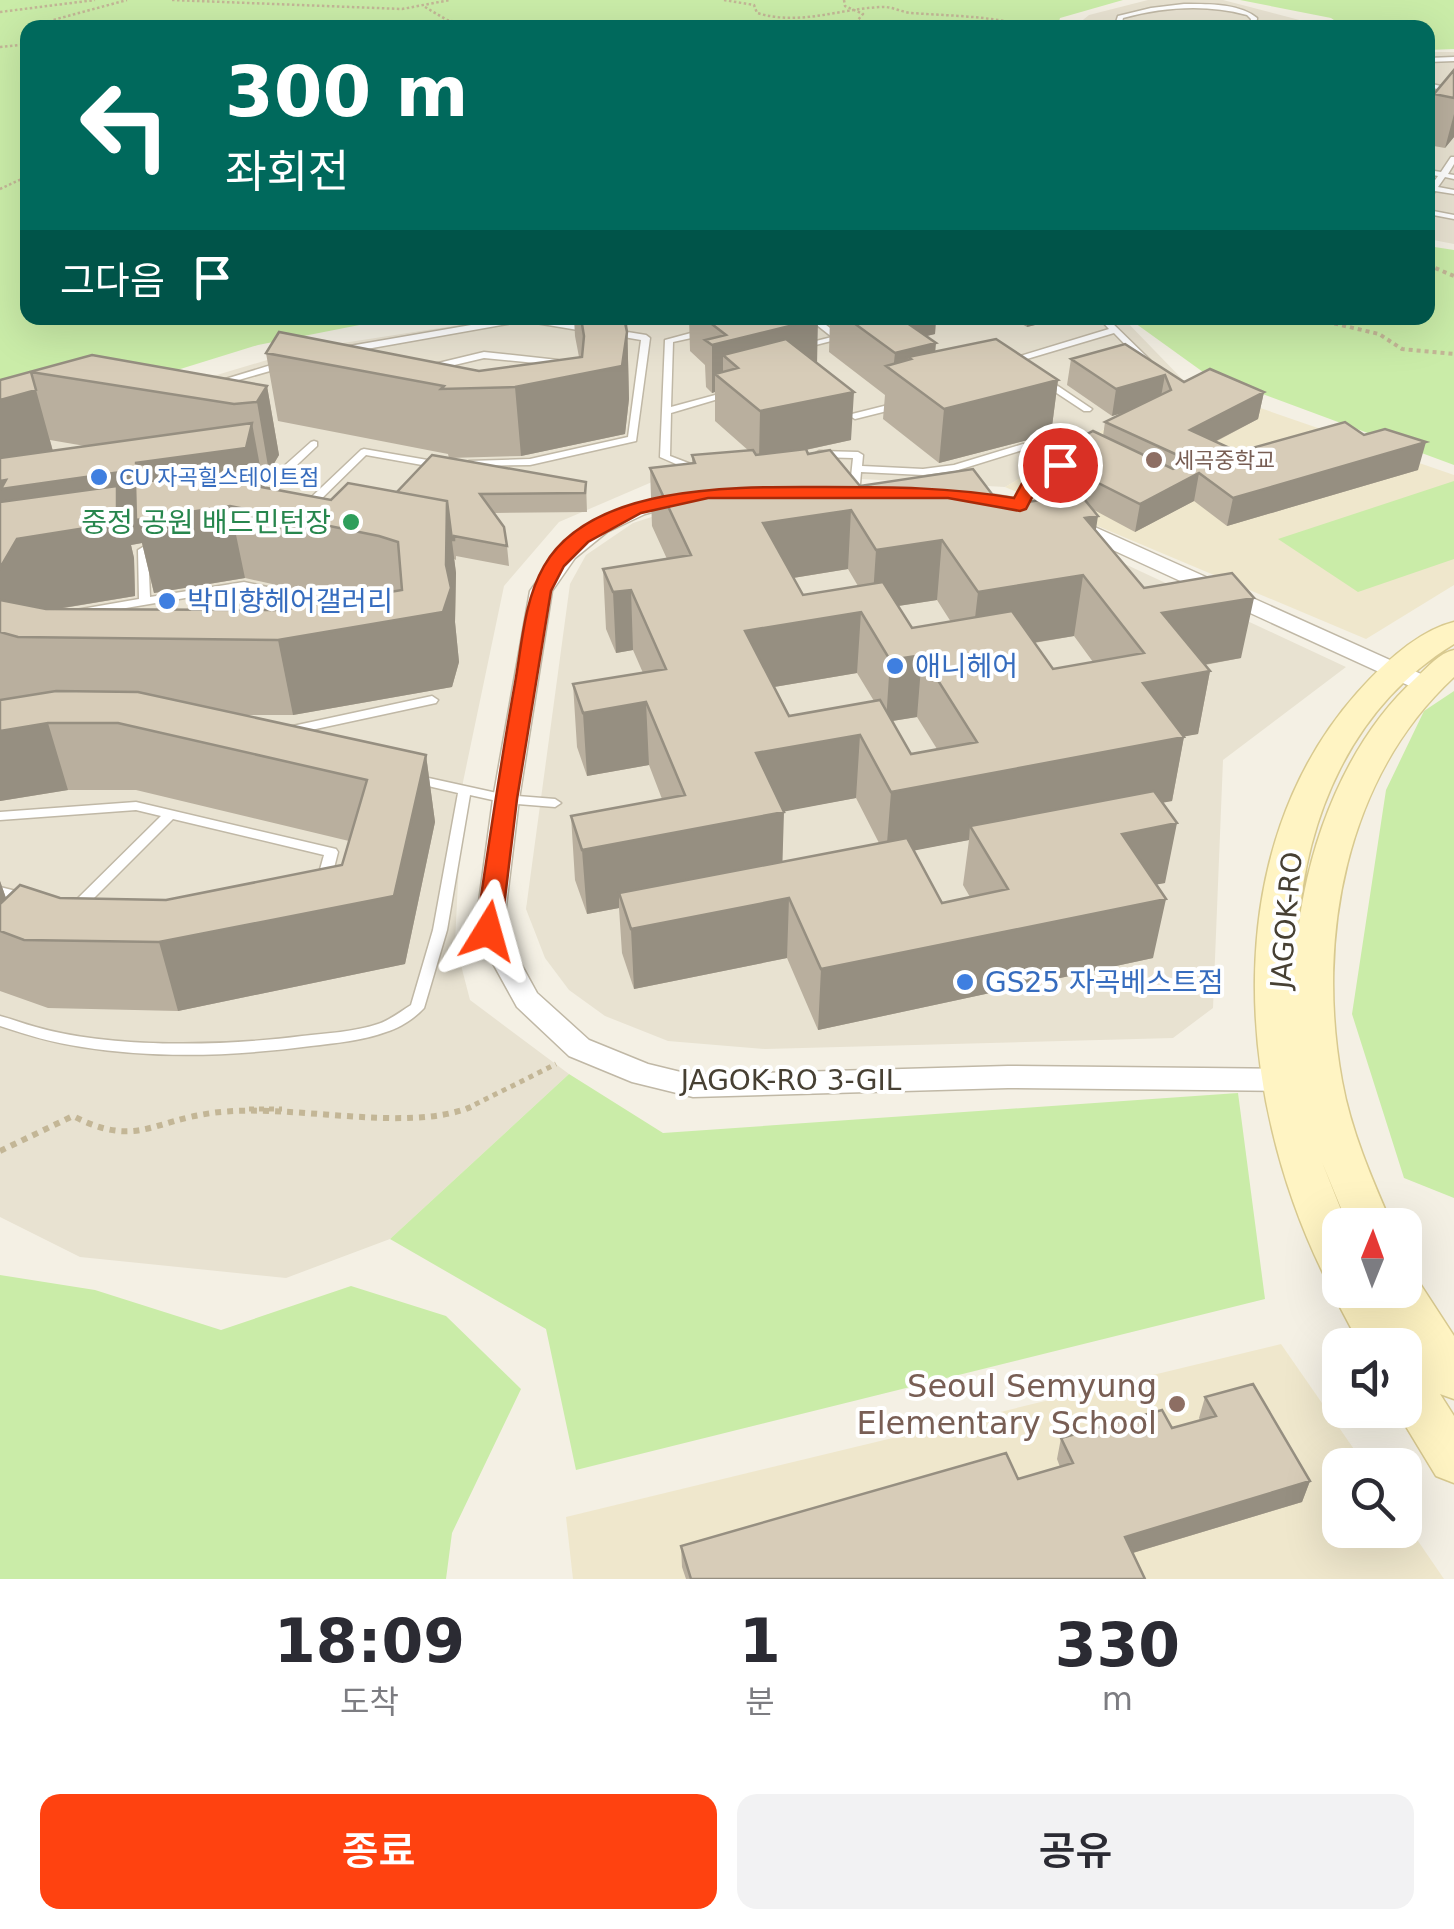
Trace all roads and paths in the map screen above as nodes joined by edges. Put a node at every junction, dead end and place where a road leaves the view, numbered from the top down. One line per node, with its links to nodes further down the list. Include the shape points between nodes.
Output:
1 (95, 0): 10 (path)
2 (127, 0): 12 (path)
3 (172, 0): 7 (path)
4 (450, 0): 7 (path)
5 (724, 0): 9 (path, via 754,5 778,19)
6 (844, 0): 9 (path)
7 (424, 7): 13 (path)
8 (1200, 7): 11 (lane); 16 (lane, via 1135,12); 17 (lane)
9 (860, 11): 14 (path); 15 (path, via 884,6)
10 (0, 12)
11 (1176, 19)
12 (57, 20)
13 (447, 20)
14 (859, 20)
15 (1008, 20)
16 (1119, 20)
17 (1254, 20)
18 (1435, 86): 19 (lane, via 1447,89)
19 (1437, 99)
20 (1454, 159): 22 (lane)
21 (1435, 173): 22 (lane)
22 (1442, 174): 23 (lane); 24 (lane)
23 (1454, 177)
24 (1435, 183)
25 (485, 325): 33 (lane)
26 (567, 325): 38 (lane, via 646,338)
27 (821, 325): 32 (lane, via 839,338)
28 (1111, 325): 31 (lane)
29 (1341, 325): 34 (path, via 1379,334 1402,349)
30 (719, 329): 51 (lane, via 669,340)
31 (1116, 330): 35 (lane); 43 (lane, via 1154,369)
32 (803, 347)
33 (327, 353)
34 (1454, 354)
35 (1012, 360): 37 (lane); 41 (lane)
36 (290, 362): 46 (lane)
37 (994, 365)
38 (642, 368): 39 (lane); 56 (lane, via 633,440 530,462)
39 (625, 369)
40 (591, 370): 42 (lane)
41 (1027, 370)
42 (574, 371): 45 (lane, via 558,363 484,355); 45 (lane, via 570,419 481,432 351,406)
43 (1139, 373)
44 (1042, 380): 50 (lane)
45 (375, 381): 47 (lane)
46 (196, 388)
47 (346, 388)
48 (747, 390): 51 (lane)
49 (906, 403): 52 (lane)
50 (1087, 409)
51 (665, 412): 60 (lane, via 664,457)
52 (855, 416)
53 (314, 444): 59 (lane, via 277,478)
54 (1024, 446): 61 (lane)
55 (812, 455): 61 (lane, via 858,455)
56 (430, 465): 58 (lane); 64 (lane, via 364,452)
57 (1060, 465): 63 (lane, via 1032,480)
58 (418, 478)
59 (227, 482)
60 (704, 482): 78 (street, JAGOK-RO 3-GIL, via 635,508 581,538 555,564 541,591)
61 (854, 488): 62 (street); 63 (street)
62 (822, 491)
63 (1020, 505): 73 (street)
64 (298, 516)
65 (160, 547): 67 (lane, via 136,550)
66 (299, 597): 67 (lane, via 244,585); 68 (lane); 72 (lane, via 386,615 391,650 384,658)
67 (145, 600): 72 (lane, via 57,616 37,658 41,668 67,677)
68 (286, 610)
69 (1454, 631): 73 (main road, JAGOK-RO)
70 (262, 659): 72 (lane)
71 (1454, 660): 73 (main road, JAGOK-RO)
72 (257, 677)
73 (1408, 677): 90 (main road, JAGOK-RO, via 1358,714 1317,776 1297,824 1277,972); 91 (main road, JAGOK-RO, via 1336,837 1315,940)
74 (432, 700): 75 (lane)
75 (279, 733)
76 (397, 775): 77 (lane)
77 (466, 790): 78 (lane); 88 (lane, via 440,930 417,1008 381,1029 254,1047 132,1045 27,1033)
78 (506, 799): 79 (lane); 89 (street, JAGOK-RO 3-GIL, via 488,931 527,1000)
79 (555, 803)
80 (170, 814): 81 (lane, via 136,806); 84 (lane, via 331,852); 86 (lane)
81 (0, 816)
82 (0, 892): 83 (lane)
83 (37, 900)
84 (319, 903)
85 (56, 905): 86 (lane)
86 (75, 909): 87 (lane)
87 (62, 921)
88 (0, 1022)
89 (579, 1048): 90 (street, JAGOK-RO 3-GIL, via 693,1086 1008,1076); 92 (path, via 467,1109 426,1118 262,1108 209,1113 126,1134 102,1131 74,1116)
90 (1282, 1080): 91 (street, JAGOK-RO 3-GIL); 94 (main road, JAGOK-RO, via 1293,1136)
91 (1320, 1081): 93 (main road, JAGOK-RO)
92 (0, 1151)
93 (1363, 1208)
94 (1322, 1213)
95 (1411, 1308): 96 (main road)
96 (1454, 1378)
97 (1422, 1408): 98 (main road)
98 (1454, 1460)

